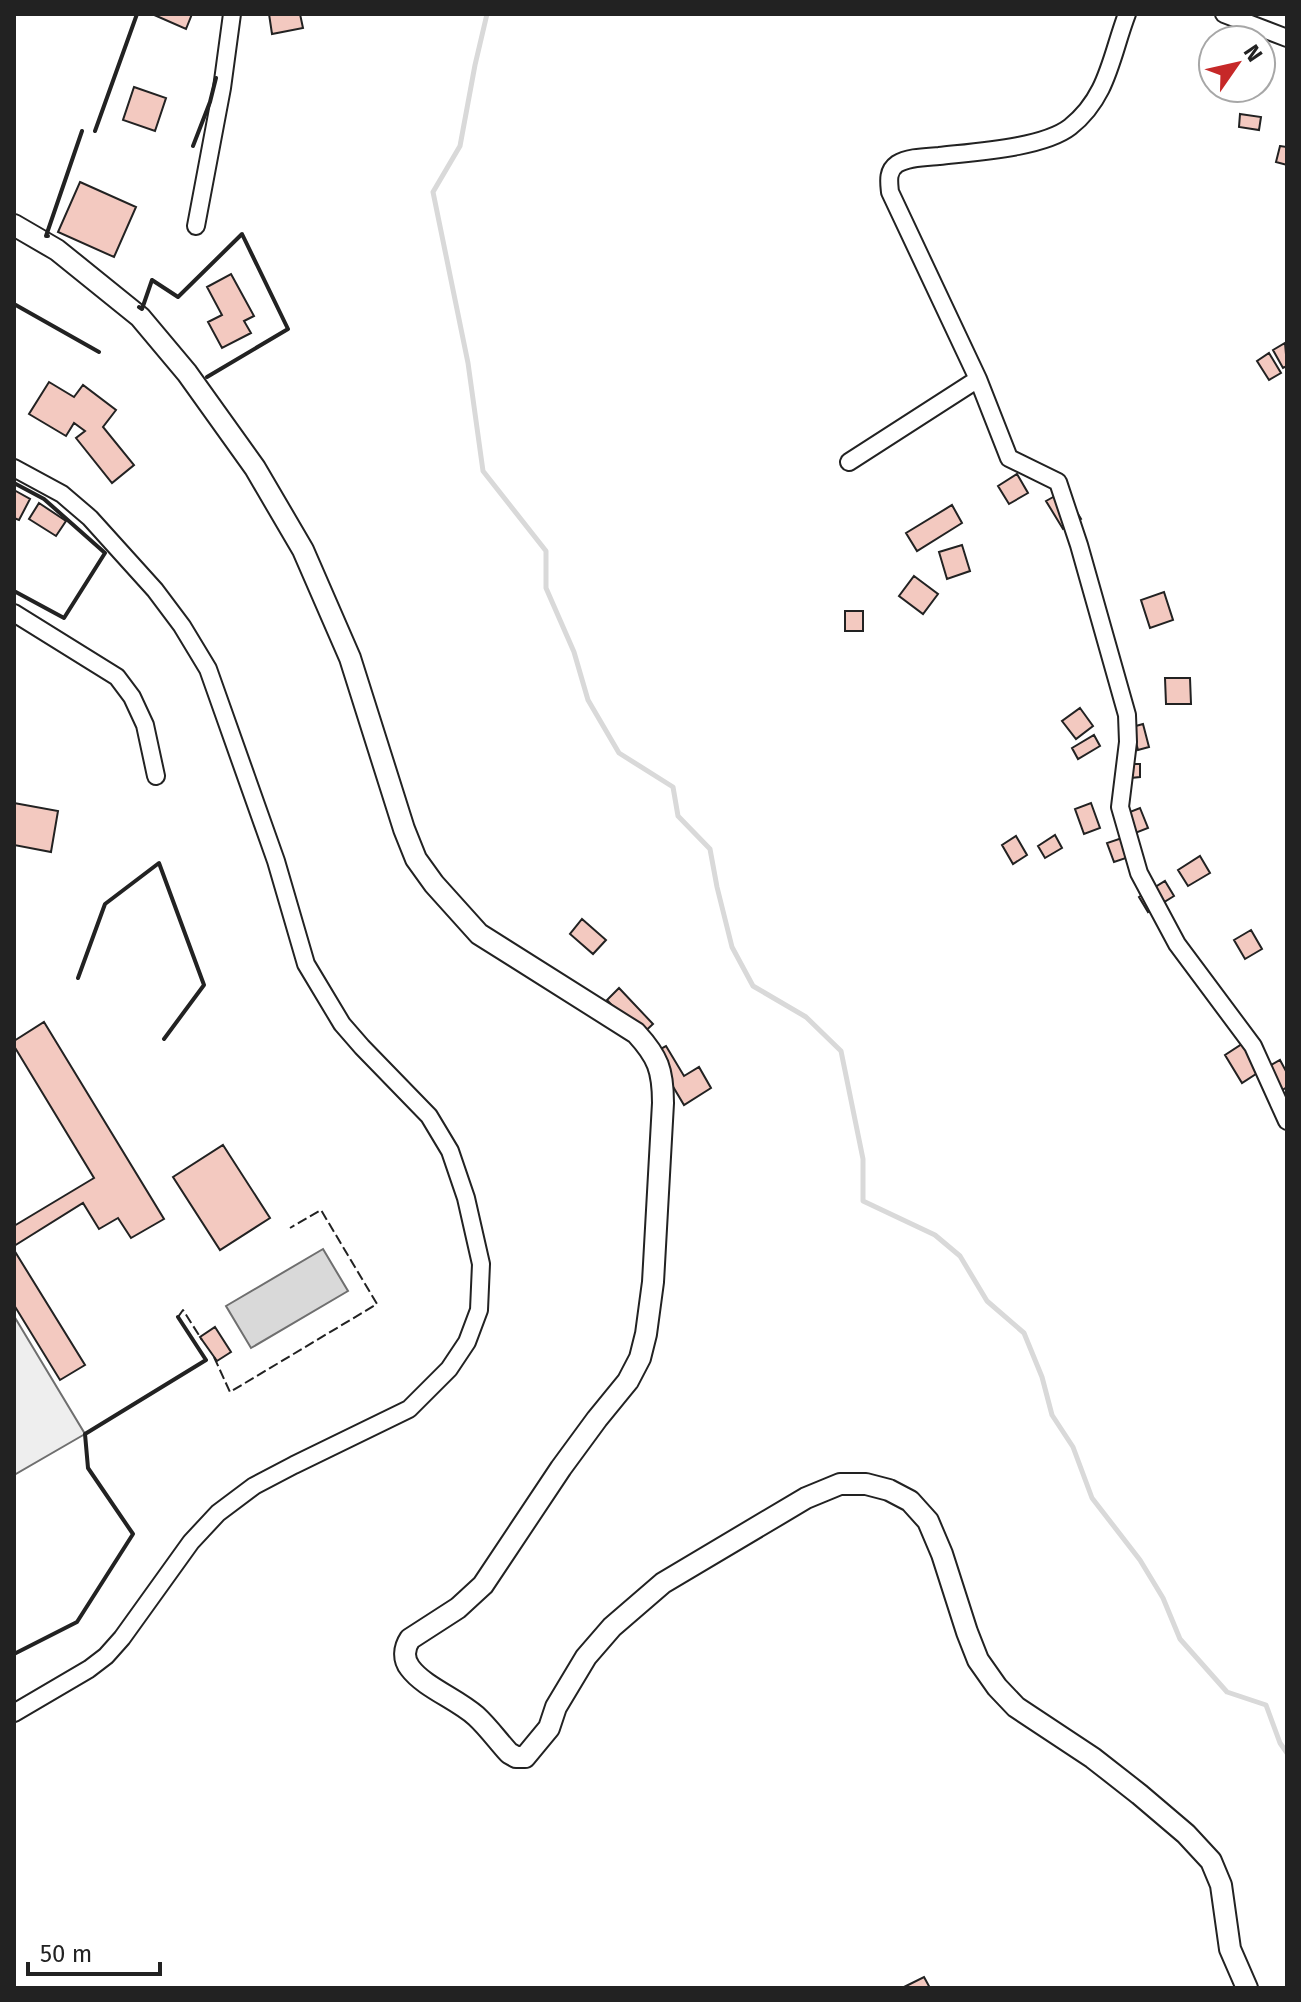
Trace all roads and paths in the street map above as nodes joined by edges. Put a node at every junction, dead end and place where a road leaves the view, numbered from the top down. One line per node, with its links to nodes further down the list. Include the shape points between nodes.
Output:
1 (232, 14): 6 (street)
2 (1127, 14): 7 (street, via 1100,93 1066,130 1040,141 912,159 891,171 890,192)
3 (1224, 14): 4 (street)
4 (1287, 38)
5 (14, 225): 14 (street, via 57,250 140,317 255,468 303,550 350,658 404,829 434,884 479,934 636,1033 659,1063 663,1103 653,1282 640,1358 483,1585 410,1639 404,1654 408,1667 475,1716 509,1753 525,1757 549,1728 586,1657 663,1583 806,1498 840,1484 889,1490 910,1501 928,1521 978,1660 997,1687 1016,1707 1139,1794 1211,1861 1221,1885 1230,1949)
6 (196, 226)
7 (978, 379): 8 (street); 12 (street, via 1009,458 1058,482 1079,545 1127,715 1120,807 1139,873 1177,944 1253,1046)
8 (849, 462)
9 (14, 468): 13 (street, via 62,494 90,518 155,590 208,669 276,861 306,964 342,1024 429,1116 450,1151 481,1264 479,1310 467,1342 449,1369 409,1409 254,1486 218,1513 106,1656)
10 (14, 613): 11 (street, via 117,677 145,725)
11 (156, 776)
12 (1287, 1121)
13 (14, 1713)
14 (1247, 1988)

